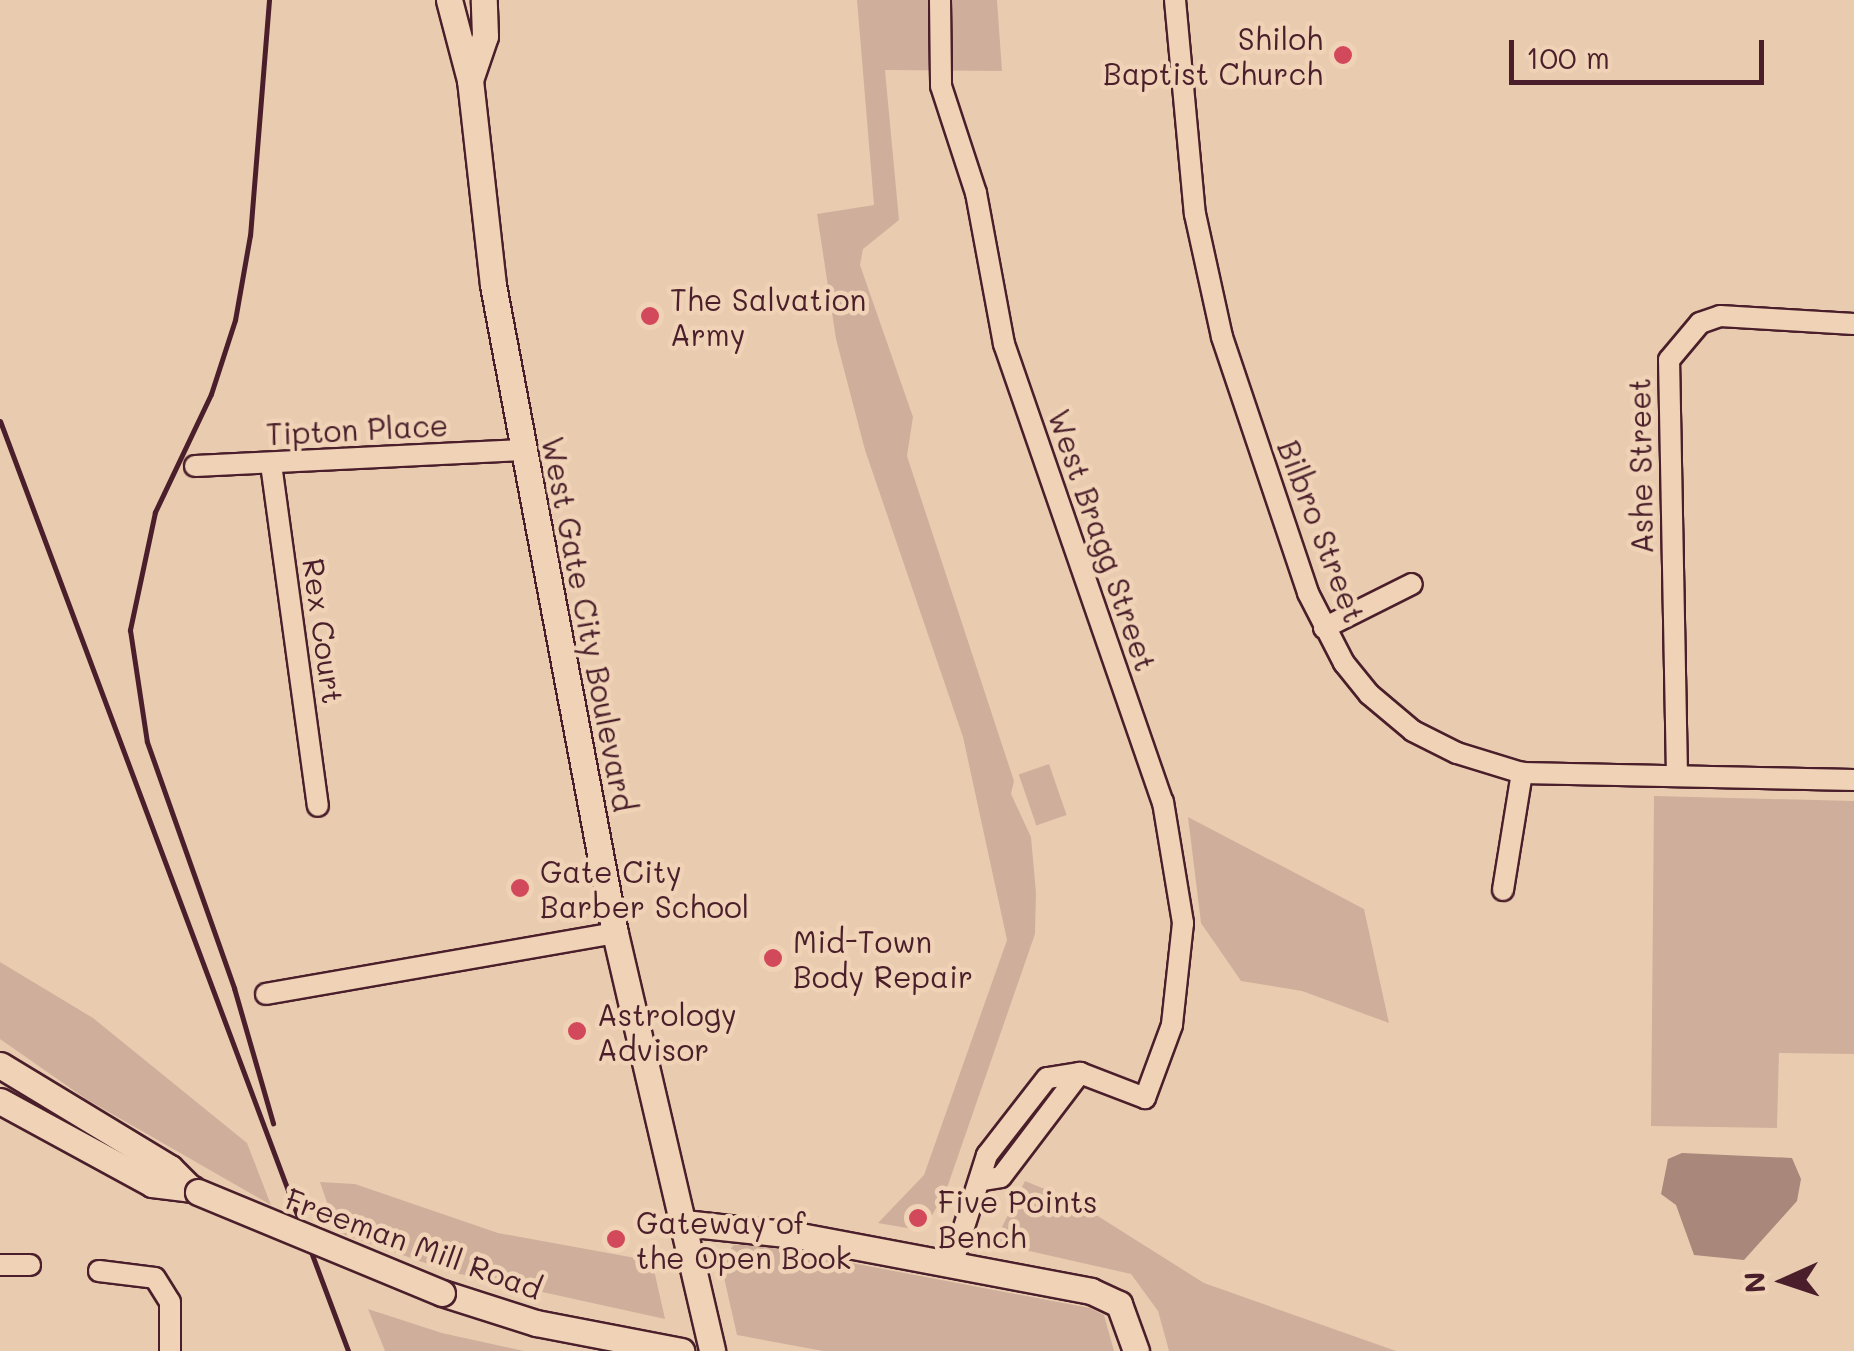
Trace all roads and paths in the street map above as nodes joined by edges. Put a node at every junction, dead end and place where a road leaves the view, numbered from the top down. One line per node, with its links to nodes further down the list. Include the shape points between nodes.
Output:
1 (449, 0): 5 (main road, West Gate City Boulevard)
2 (484, 0): 5 (main road, West Gate City Boulevard, via 485,36)
3 (940, 0): 20 (street, West Bragg Street, via 941,86 976,193 1004,344 1172,836 1182,923 1177,1002 1145,1098)
4 (1175, 0): 11 (street, Bilbro Street, via 1195,214 1222,337)
5 (470, 80): 7 (main road, West Gate City Boulevard, via 491,272)
6 (1854, 324): 13 (street, Ashe Street, via 1720,316 1700,323 1670,360)
7 (522, 450): 8 (street, Tipton Place); 17 (main road, West Gate City Boulevard)
8 (271, 464): 9 (street, Tipton Place); 15 (street, Rex Court)
9 (195, 466)
10 (1412, 584): 11 (street)
11 (1324, 628): 12 (street, Bilbro Street, via 1369,694 1413,731)
12 (1522, 773): 13 (street, Bilbro Street); 16 (street)
13 (1677, 775): 14 (street, Bilbro Street)
14 (1854, 780)
15 (318, 806)
16 (1502, 890)
17 (615, 933): 18 (street); 26 (main road, West Gate City Boulevard)
18 (266, 994)
19 (0, 1064): 25 (main road, Freeman Mill Road, via 170,1168)
20 (1080, 1073): 22 (street, via 1048,1078); 23 (street)
21 (0, 1100): 25 (main road, Freeman Mill Road, via 152,1184)
22 (1011, 1122): 23 (street); 24 (street, via 987,1155)
23 (1034, 1136): 24 (street, via 1001,1177)
24 (984, 1180): 29 (street, via 965,1208)
25 (194, 1190): 33 (main road, Freeman Mill Road, bridge, via 442,1293 536,1323)
26 (684, 1223): 29 (main road, via 794,1235); 34 (main road, West Gate City Boulevard)
27 (0, 1265): 28 (street)
28 (30, 1265)
29 (952, 1265): 31 (main road, via 1091,1292)
30 (100, 1271): 32 (street, via 155,1278 170,1302)
31 (1118, 1304): 35 (main road); 36 (main road)
32 (170, 1351)
33 (681, 1351)
34 (712, 1351)
35 (1124, 1351)
36 (1136, 1351)

